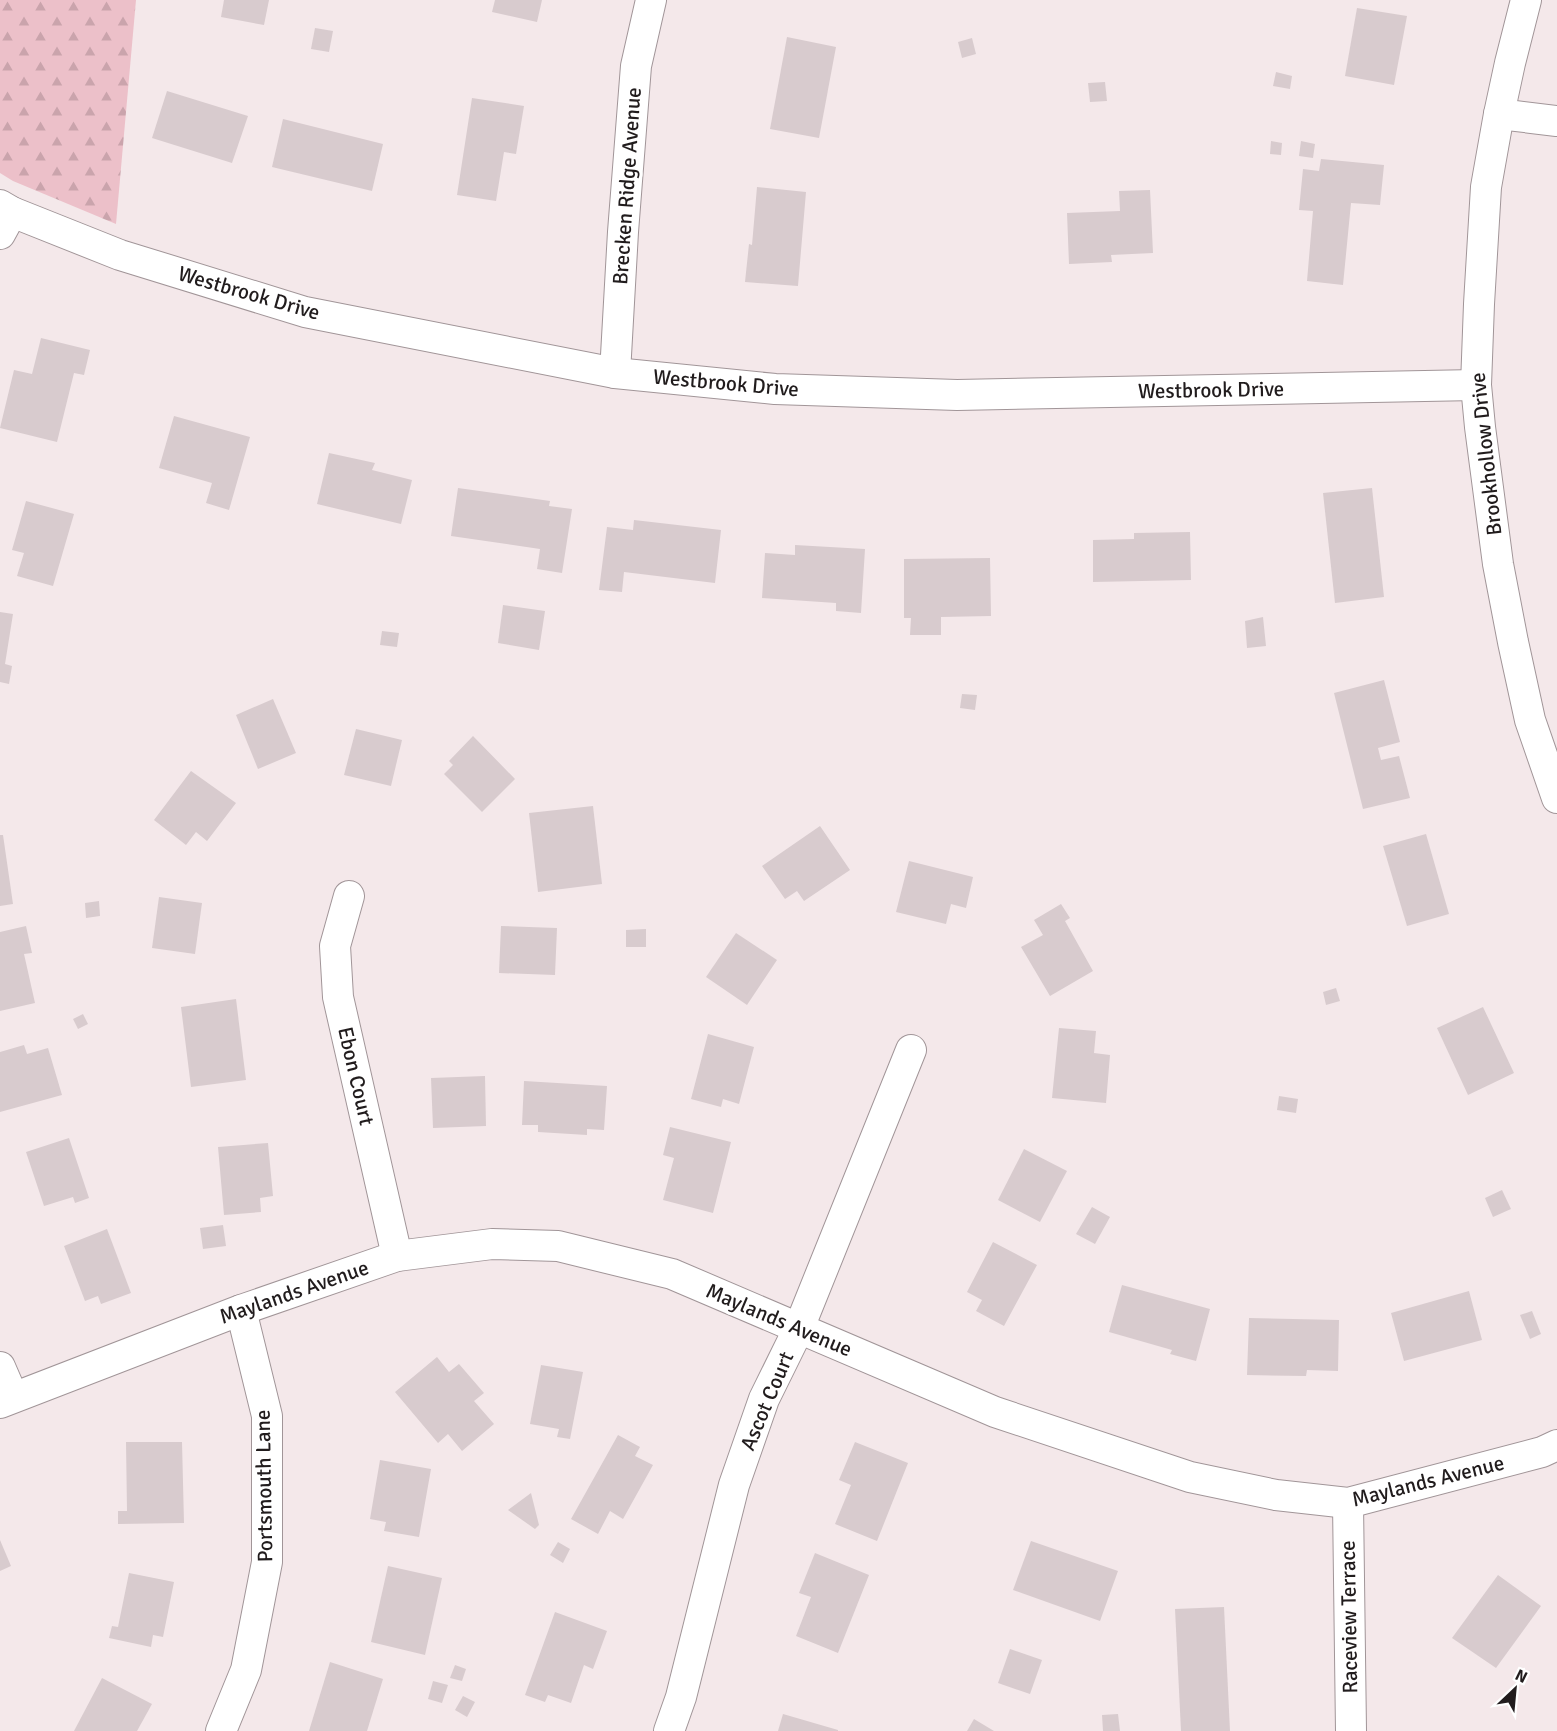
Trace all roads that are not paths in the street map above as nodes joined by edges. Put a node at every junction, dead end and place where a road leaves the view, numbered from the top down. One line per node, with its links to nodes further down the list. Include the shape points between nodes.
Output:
1 (651, 0): 6 (street, Brecken Ridge Avenue, via 636,66)
2 (1526, 0): 3 (street, Brookhollow Drive)
3 (1499, 114): 4 (street); 7 (street, Brookhollow Drive, via 1486,187)
4 (1557, 121)
5 (4, 217): 6 (street, Westbrook Drive, via 305,312)
6 (615, 373): 7 (street, Westbrook Drive, via 775,389 957,395)
7 (1476, 385): 8 (street, Brookhollow Drive, via 1498,564 1511,631 1530,720)
8 (1557, 798)
9 (349, 896): 11 (street, Ebon Court, via 335,946 338,997)
10 (911, 1050): 13 (street, Ascot Court)
11 (397, 1256): 12 (street, Maylands Avenue); 13 (street, Maylands Avenue, via 492,1244 558,1246 672,1274)
12 (241, 1310): 15 (street, Maylands Avenue); 18 (street, Portsmouth Lane, via 267,1416 267,1562 246,1670)
13 (799, 1328): 17 (street, Maylands Avenue, via 995,1412 1190,1477 1276,1495); 19 (street, Ascot Court, via 764,1399 734,1485)
14 (0, 1366): 15 (street)
15 (6, 1400)
16 (1557, 1445): 17 (street, Maylands Avenue)
17 (1348, 1503): 20 (street, Raceview Terrace)
18 (221, 1731)
19 (669, 1731)
20 (1351, 1731)

